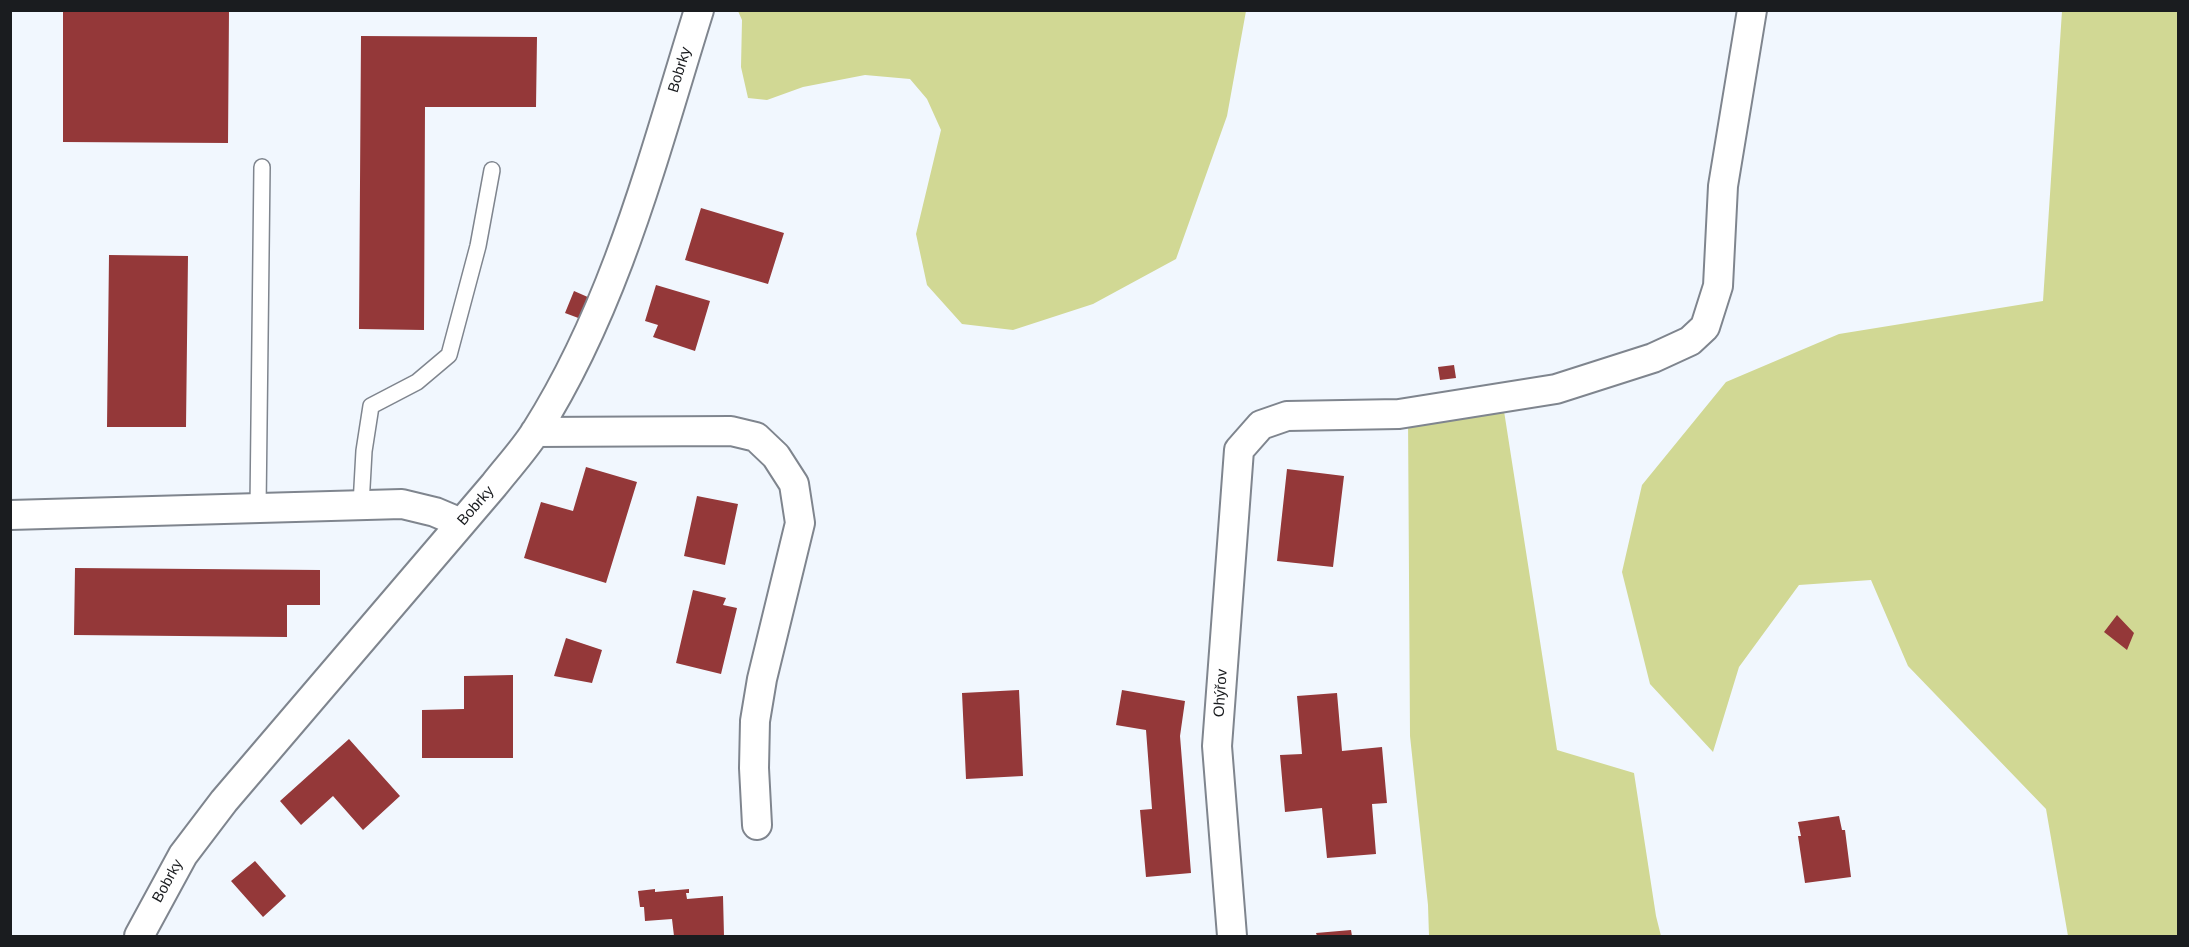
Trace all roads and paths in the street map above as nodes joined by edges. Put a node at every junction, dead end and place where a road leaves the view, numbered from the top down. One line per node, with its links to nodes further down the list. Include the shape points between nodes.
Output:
1 (699, 10): 5 (street, Bobrky, via 611,281 575,362)
2 (1752, 10): 12 (street, Ohýřov, via 1723,186 1718,286 1705,327 1690,341 1653,358 1556,389 1399,414 1287,416 1261,425 1239,450 1217,746)
3 (262, 167): 7 (lane)
4 (492, 170): 6 (lane, via 478,246 449,355 417,382 371,406)
5 (535, 432): 9 (street, Bobrky); 10 (street, via 731,431 756,437 776,456 794,484 800,524 755,721)
6 (361, 505): 7 (street); 9 (street, via 402,504)
7 (258, 508): 8 (street)
8 (10, 515)
9 (461, 523): 11 (street, Bobrky, via 217,810 183,855)
10 (757, 825)
11 (139, 936)
12 (1232, 936)

